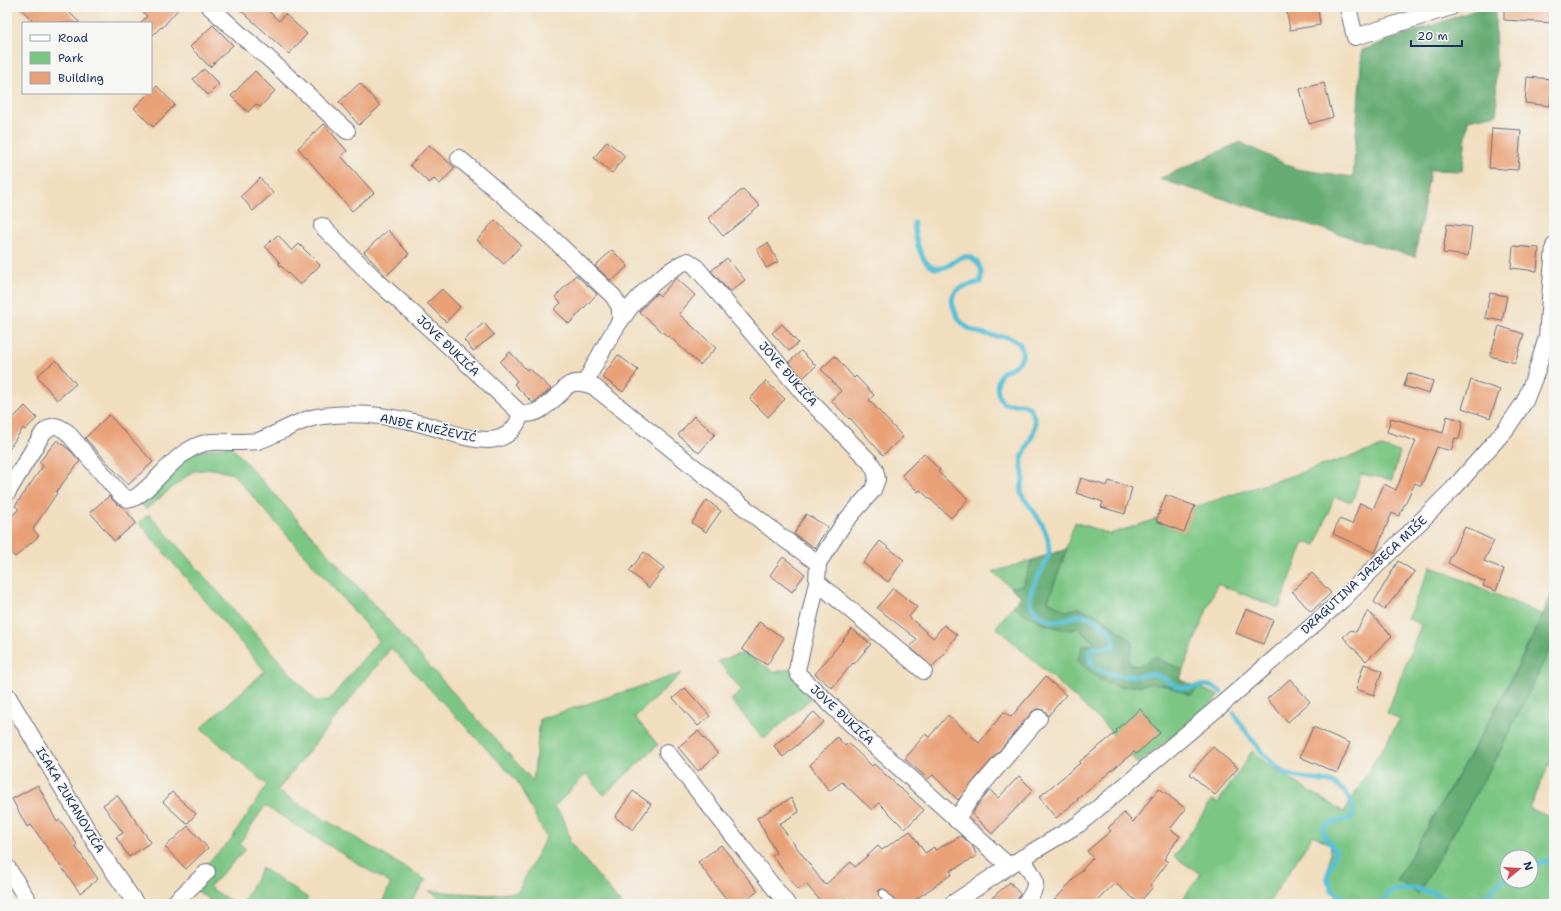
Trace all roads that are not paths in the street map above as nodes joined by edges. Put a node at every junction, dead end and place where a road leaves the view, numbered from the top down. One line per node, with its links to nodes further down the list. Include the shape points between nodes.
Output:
1 (210, 7): 4 (street)
2 (1348, 7): 3 (street, via 1355,37)
3 (1451, 7)
4 (347, 131)
5 (459, 158): 8 (street, via 542,229 613,296 620,306)
6 (322, 226): 11 (street, JOVE ĐUKIĆA, via 375,279)
7 (1554, 246): 9 (street, DRAGUTINA JAZBECA MIŠE, via 1547,336)
8 (620, 319): 10 (street, JOVE ĐUKIĆA); 13 (street, JOVE ĐUKIĆA, via 651,284 688,261 809,400 870,462 877,479 873,490 844,523)
9 (1549, 350): 20 (street, DRAGUTINA JAZBECA MIŠE, via 1536,373 1525,402 1506,428 1453,489 1342,600 1079,824)
10 (585, 383): 11 (street, via 570,384 532,414); 13 (street, via 599,390 780,536)
11 (521, 413): 12 (street, ANĐE KNEŽEVIĆ, via 514,429 507,435 494,439 458,435 422,424 377,416 322,416 257,441 211,441 197,445 181,455 141,495 132,499 126,499 120,494 67,432 58,426 50,427 43,434)
12 (7, 493)
13 (818, 563): 14 (street, JOVE ĐUKIĆA)
14 (816, 582): 15 (street); 19 (street, JOVE ĐUKIĆA, via 798,664 799,675)
15 (924, 671)
16 (7, 695): 25 (street, ISAKA ZUKANOVIĆA, via 103,856)
17 (1039, 718): 19 (street, via 970,799)
18 (667, 752): 27 (street)
19 (956, 820): 20 (street, JOVE ĐUKIĆA)
20 (1015, 862): 29 (street, DRAGUTINA JAZBECA MIŠE); 30 (street, via 1034,878 1036,885)
21 (7, 867): 24 (street)
22 (207, 872): 26 (street)
23 (882, 894): 28 (lane)
24 (30, 904)
25 (136, 904)
26 (173, 904)
27 (787, 904)
28 (890, 904)
29 (952, 904)
30 (1025, 904)

